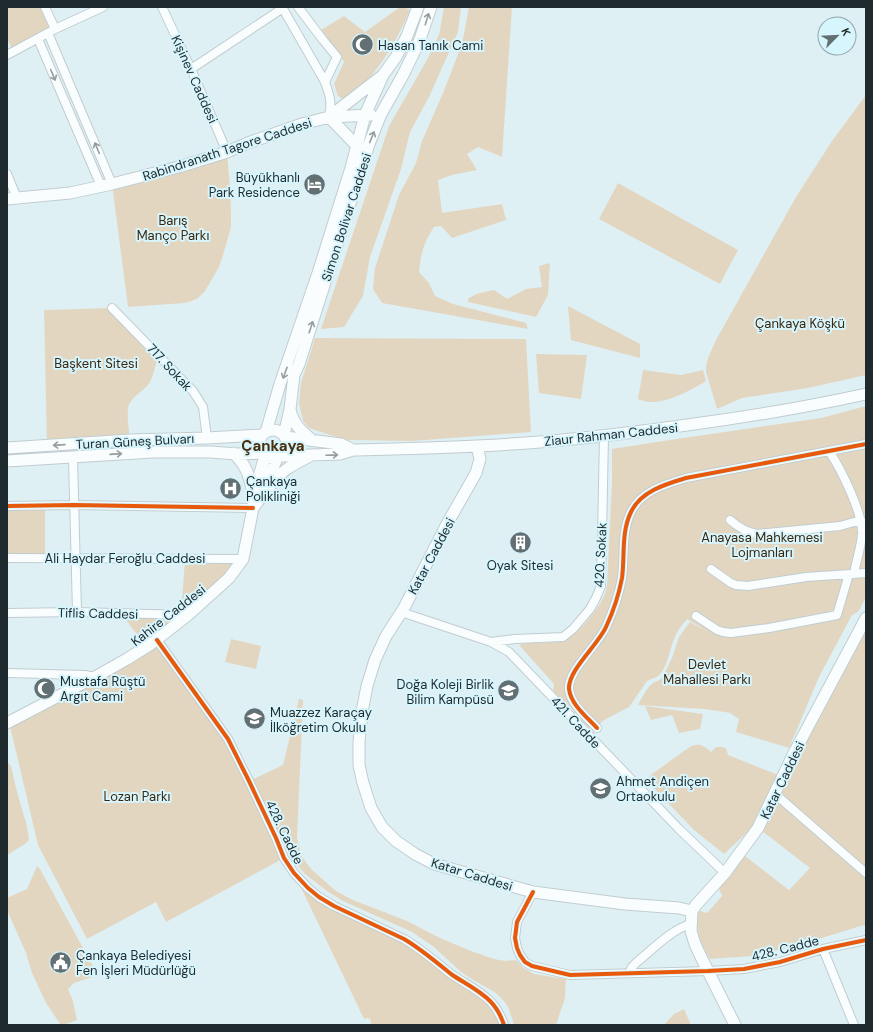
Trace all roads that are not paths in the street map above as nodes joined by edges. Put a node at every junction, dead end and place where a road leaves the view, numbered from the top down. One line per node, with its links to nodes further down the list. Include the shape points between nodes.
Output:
1 (46, 7): 8 (street)
2 (103, 7): 8 (street)
3 (282, 7): 12 (street); 14 (street)
4 (298, 7): 14 (street, via 337,57)
5 (418, 7): 13 (main road, Simon Bolivar Caddesi, via 407,36)
6 (431, 7): 15 (main road, Simon Bolivar Caddesi, one-way to 6, via 413,56)
7 (166, 8): 12 (street, Kişinev Caddesi)
8 (55, 29): 9 (street)
9 (48, 33): 10 (street); 21 (street, one-way to 9)
10 (38, 39): 11 (street); 21 (street, one-way to 21)
11 (7, 55)
12 (191, 68): 19 (street, Kişinev Caddesi)
13 (383, 75): 16 (main road, Simon Bolivar Caddesi); 17 (main road, Rabindranath Tagore Caddesi)
14 (325, 82): 17 (street, via 331,105)
15 (381, 114): 16 (main road, Rabindranath Tagore Caddesi); 25 (main road, Simon Bolivar Caddesi, one-way to 15, via 294,375)
16 (365, 116): 17 (main road, Rabindranath Tagore Caddesi); 18 (main road, Simon Bolivar Caddesi)
17 (329, 117): 18 (main road); 19 (main road, Rabindranath Tagore Caddesi, via 266,136)
18 (357, 146): 26 (main road, Simon Bolivar Caddesi, one-way to 26, via 318,273)
19 (227, 152): 21 (main road, Rabindranath Tagore Caddesi)
20 (7, 174): 22 (street)
21 (106, 185): 22 (main road, Rabindranath Tagore Caddesi, via 70,192)
22 (10, 197)
23 (112, 308): 30 (street, 717. Sokak, via 193,391 203,407)
24 (866, 394): 28 (main road, Ziaur Rahman Caddesi, via 779,411)
25 (290, 409): 27 (main road, Simon Bolivar Caddesi); 31 (main road, via 295,424)
26 (264, 433): 27 (main road, via 275,430); 29 (main road, Turan Güneş Bulvarı); 38 (main road, via 259,444)
27 (285, 436): 31 (main road, Ziaur Rahman Caddesi); 40 (main road, via 287,450)
28 (604, 436): 33 (main road, Ziaur Rahman Caddesi); 62 (street, 420. Sokak, via 601,586 590,609 563,637)
29 (238, 437): 30 (main road, Turan Güneş Bulvarı); 37 (main road, via 242,447 241,451)
30 (207, 438): 34 (main road, Turan Güneş Bulvarı, one-way to 34)
31 (313, 441): 35 (main road, Ziaur Rahman Caddesi, via 341,444)
32 (866, 444): 36 (street)
33 (477, 446): 35 (main road, Ziaur Rahman Caddesi); 56 (main road, Katar Caddesi, via 480,459 476,473)
34 (7, 448)
35 (353, 450): 39 (main road, Ziaur Rahman Caddesi, one-way to 35, via 340,454)
36 (829, 452): 48 (street, via 837,464); 66 (street, via 686,478 670,482 640,498 631,512 625,530 622,578 614,608 606,628 576,668 570,682 569,689 573,699)
37 (235, 454): 38 (main road, Turan Güneş Bulvarı); 41 (main road, Turan Güneş Bulvarı, one-way to 37, via 153,452); 43 (main road, via 246,469)
38 (264, 455): 40 (main road, via 269,458); 43 (main road)
39 (312, 455): 40 (main road, Ziaur Rahman Caddesi); 43 (main road, via 286,469)
40 (279, 457): 43 (main road)
41 (72, 458): 42 (main road, Turan Güneş Bulvarı); 44 (street)
42 (7, 462)
43 (258, 494): 46 (main road, Kahire Caddesi)
44 (74, 505): 45 (street); 46 (street); 50 (street)
45 (7, 506)
46 (253, 508): 51 (main road, Kahire Caddesi)
47 (730, 520): 48 (street, via 746,532 757,534 840,526)
48 (861, 520): 54 (street, via 862,535)
49 (7, 558): 50 (street, Ali Haydar Feroğlu Caddesi)
50 (75, 558): 51 (street, Ali Haydar Feroğlu Caddesi); 55 (street)
51 (243, 559): 58 (main road, Kahire Caddesi, via 229,578)
52 (711, 568): 54 (street, via 731,583 748,586 806,577)
53 (866, 573): 54 (street)
54 (851, 574): 59 (street, via 837,615 731,633 717,630)
55 (77, 612): 57 (street, Tiflis Caddesi); 58 (street, Tiflis Caddesi)
56 (402, 612): 62 (street, 421. Cadde); 70 (main road, Katar Caddesi, via 386,636 375,660 362,712 358,742 359,765 371,808 382,827 396,841 434,864)
57 (7, 613)
58 (188, 615): 61 (main road, Kahire Caddesi)
59 (696, 616)
60 (866, 618): 67 (main road, Katar Caddesi)
61 (157, 640): 64 (main road, Kahire Caddesi); 77 (street, 428. Cadde, via 228,739 284,858 294,873 319,897 404,938 485,996 491,1001)
62 (491, 642): 68 (street, 421. Cadde, via 509,652 679,829)
63 (7, 673): 64 (street, via 86,675)
64 (94, 678): 65 (main road, Kahire Caddesi)
65 (8, 721)
66 (597, 728)
67 (774, 794): 68 (main road, Katar Caddesi, via 758,828); 69 (street)
68 (725, 873): 71 (main road, Katar Caddesi)
69 (866, 873)
70 (533, 892): 71 (main road, Katar Caddesi); 76 (street, 428. Cadde, via 518,922 515,938 516,948 525,962 570,975)
71 (692, 911): 72 (main road)
72 (692, 924): 75 (main road, via 691,931 695,944); 76 (street, via 673,932 637,962)
73 (866, 940): 74 (street, 428. Cadde)
74 (824, 949): 75 (street, 428. Cadde, via 744,969); 79 (street)
75 (708, 971): 76 (street, 428. Cadde); 78 (main road)
76 (629, 973)
77 (504, 1025)
78 (735, 1025)
79 (854, 1025)

